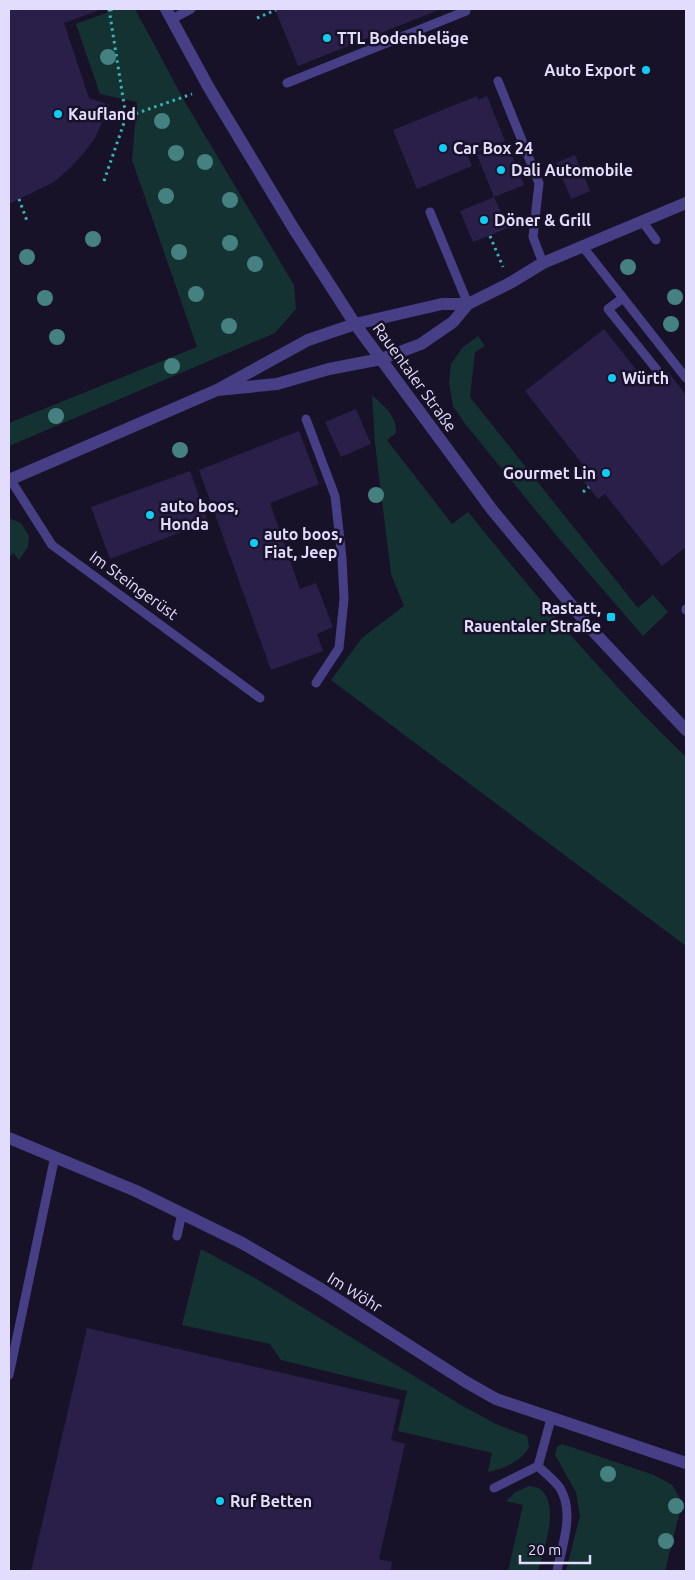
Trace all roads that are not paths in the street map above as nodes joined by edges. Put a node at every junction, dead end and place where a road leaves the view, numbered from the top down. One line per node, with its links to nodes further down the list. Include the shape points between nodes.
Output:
1 (190, 9): 3 (lane)
2 (468, 10): 5 (lane)
3 (169, 14): 14 (street, Rauentaler Straße, via 209,88)
4 (498, 81): 11 (lane, via 539,183 533,237)
5 (286, 83)
6 (686, 203): 8 (street)
7 (430, 212): 13 (lane)
8 (642, 221): 9 (lane); 10 (street)
9 (656, 240)
10 (583, 247): 11 (street); 12 (lane)
11 (543, 263): 13 (street, via 510,284)
12 (623, 298): 16 (lane, via 608,309); 17 (lane)
13 (468, 304): 14 (street, Im Steingerüst, via 442,304); 15 (street, Im Steingerüst, via 453,322 421,344)
14 (355, 324): 15 (street, Rauentaler Straße); 18 (street, Im Steingerüst, via 308,340)
15 (381, 359): 18 (street, Im Steingerüst, via 277,384); 23 (street, Rauentaler Straße, via 493,511 593,631)
16 (657, 370)
17 (686, 378)
18 (217, 390): 20 (street, Im Steingerüst)
19 (306, 419): 21 (lane, via 335,496 344,599 339,648)
20 (9, 480): 22 (lane, Im Steingerüst, via 52,545)
21 (316, 682)
22 (260, 698)
23 (686, 730)
24 (9, 1138): 25 (street, Im Wöhr)
25 (55, 1156): 26 (street, Im Wöhr); 28 (lane)
26 (182, 1213): 27 (lane); 29 (street, Im Wöhr, via 321,1289 496,1399)
27 (177, 1236)
28 (9, 1375)
29 (551, 1419): 30 (street, Im Wöhr); 31 (lane)
30 (686, 1463)
31 (538, 1466): 32 (lane); 33 (lane, via 560,1489 568,1509)
32 (494, 1488)
33 (557, 1571)

